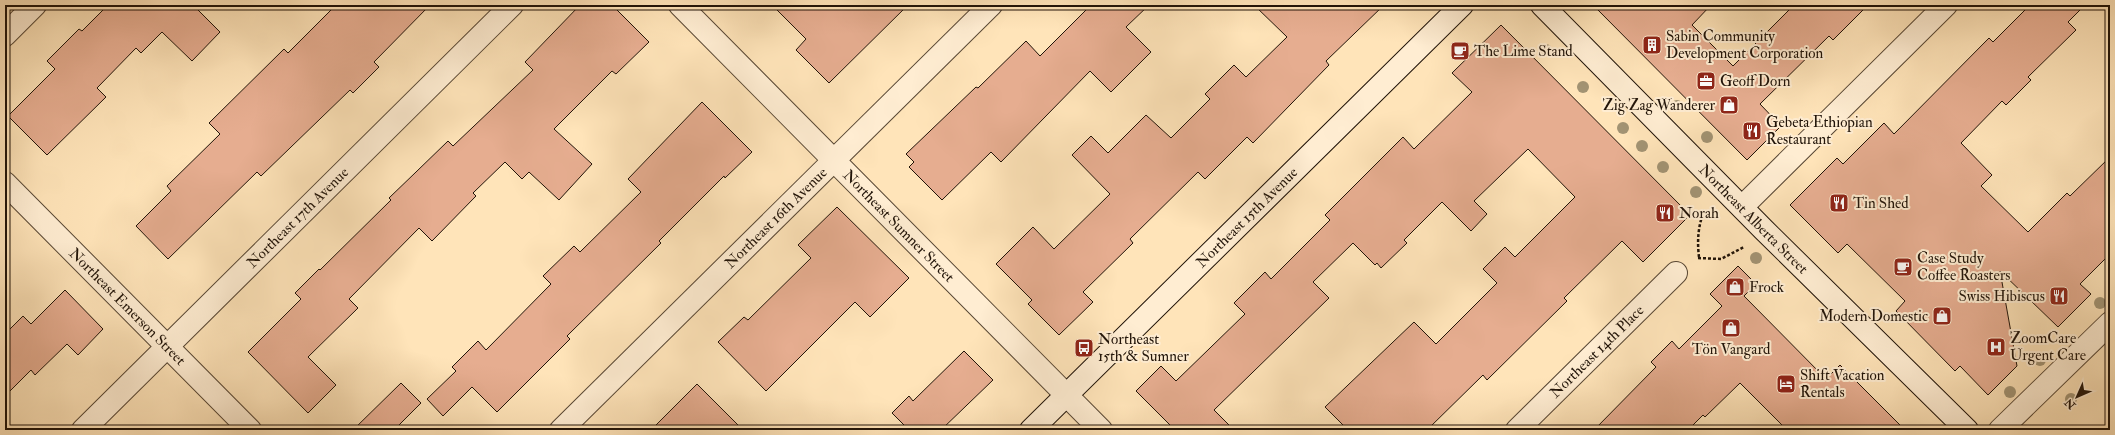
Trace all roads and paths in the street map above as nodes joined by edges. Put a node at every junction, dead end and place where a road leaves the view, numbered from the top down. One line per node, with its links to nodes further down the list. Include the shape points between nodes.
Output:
1 (35, 5): 8 (street)
2 (512, 5): 16 (street, Northeast 17th Avenue)
3 (680, 5): 9 (street, Northeast Sumner Street)
4 (991, 5): 9 (street, Northeast 16th Avenue)
5 (1462, 5): 17 (street, Northeast 15th Avenue)
6 (1542, 5): 11 (street, Northeast Alberta Street)
7 (1946, 5): 12 (street)
8 (5, 35)
9 (834, 160): 17 (street, Northeast Sumner Street); 20 (street, Northeast 16th Avenue)
10 (5, 183): 16 (street, Northeast Emerson Street)
11 (1721, 186): 12 (street, Northeast Alberta Street); 13 (path, via 1708,201 1701,219 1698,257 1721,259 1739,251)
12 (1742, 207): 13 (street, Northeast Alberta Street)
13 (1764, 230): 24 (street, Northeast Alberta Street)
14 (1676, 273): 23 (street, Northeast 14th Place)
15 (2110, 323): 25 (street)
16 (167, 347): 18 (street, Northeast 17th Avenue); 19 (street, Northeast Emerson Street)
17 (1066, 395): 21 (street, Northeast 15th Avenue); 22 (street, Northeast Sumner Street)
18 (83, 430)
19 (250, 430)
20 (561, 430)
21 (1031, 430)
22 (1100, 430)
23 (1517, 430)
24 (1967, 430)
25 (2000, 430)

